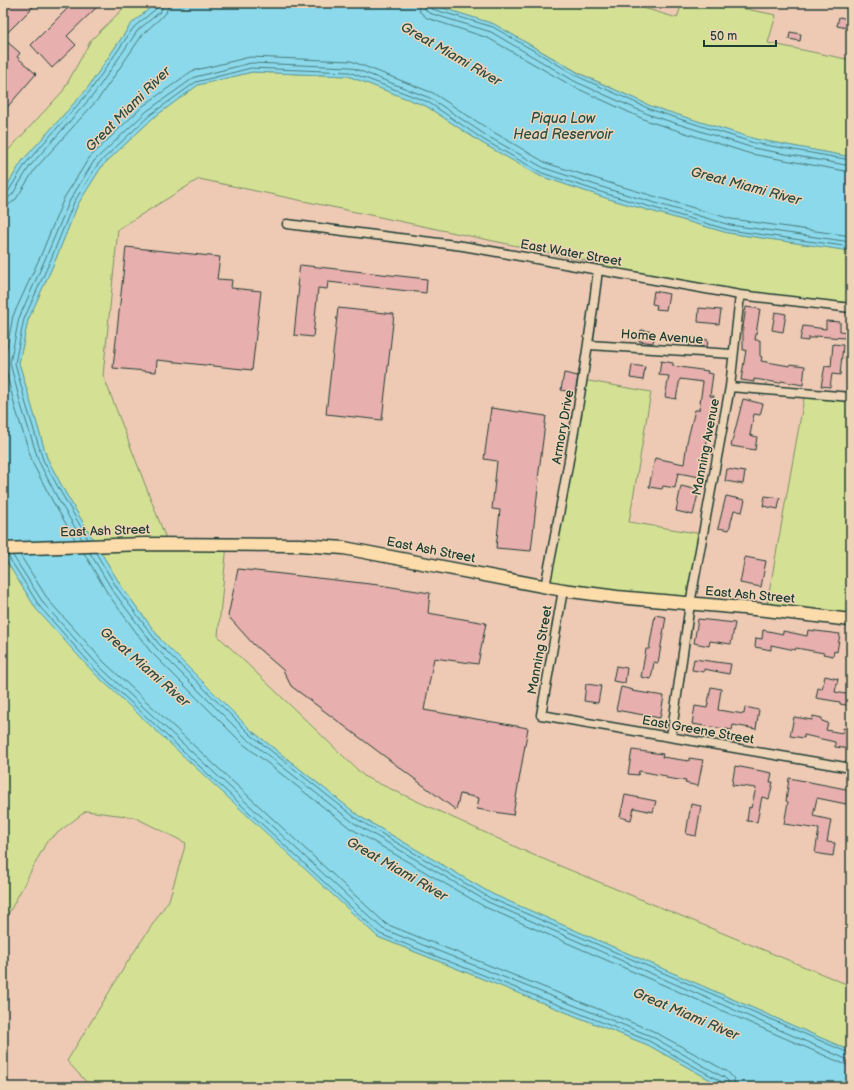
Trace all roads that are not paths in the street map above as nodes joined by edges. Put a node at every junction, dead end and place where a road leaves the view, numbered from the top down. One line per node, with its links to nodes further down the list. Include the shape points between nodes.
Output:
1 (287, 224): 2 (street, East Water Street, via 463,246)
2 (598, 270): 3 (street, East Water Street); 5 (street, Armory Drive)
3 (740, 295): 4 (street, East Water Street); 6 (street, Manning Avenue)
4 (851, 308)
5 (589, 344): 6 (street, Home Avenue); 10 (street, Armory Drive, via 561,510)
6 (734, 354): 7 (street, Manning Avenue)
7 (730, 386): 8 (street); 12 (street, Manning Avenue)
8 (851, 397)
9 (3, 549): 10 (main road, East Ash Street, via 144,544 300,545 344,548)
10 (545, 587): 11 (main road, East Ash Street)
11 (563, 590): 12 (main road, East Ash Street); 14 (street, Manning Street)
12 (690, 604): 13 (main road, East Ash Street); 15 (street, Manning Avenue)
13 (851, 620)
14 (541, 715): 15 (street, East Greene Street)
15 (671, 737): 16 (street, East Greene Street)
16 (851, 768)

